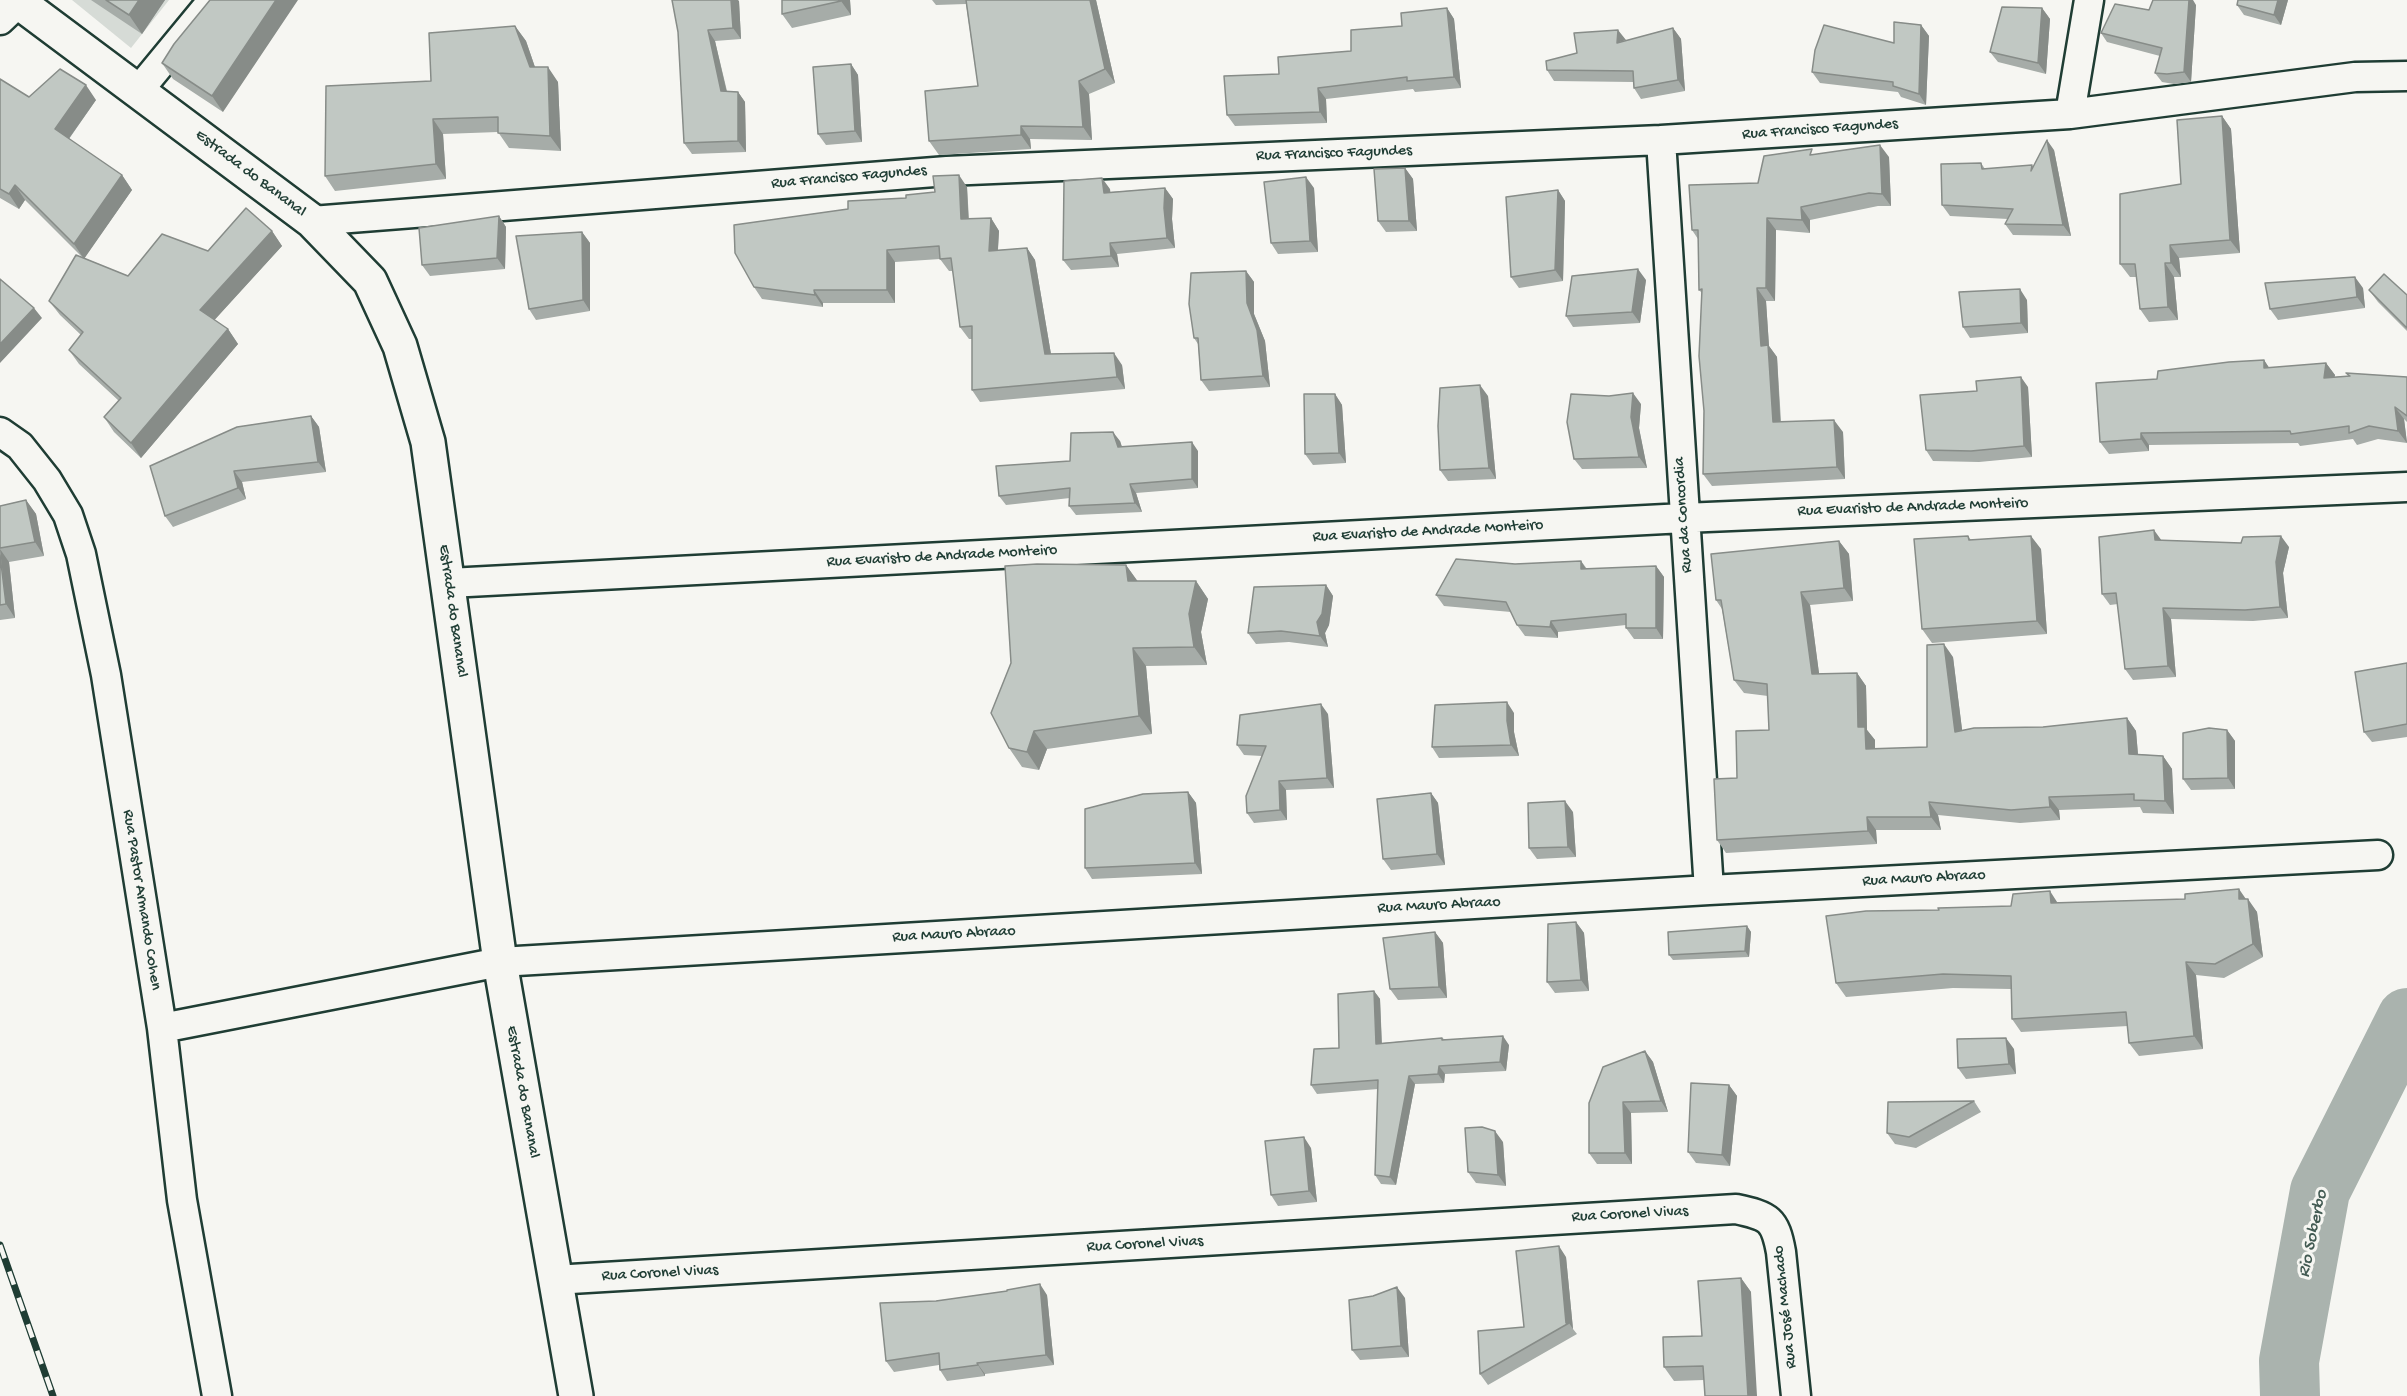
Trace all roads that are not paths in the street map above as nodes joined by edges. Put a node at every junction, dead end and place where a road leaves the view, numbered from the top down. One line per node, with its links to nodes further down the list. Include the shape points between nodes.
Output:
1 (213, 0): 5 (street)
2 (2089, 0): 6 (street)
3 (12, 7): 5 (main road, Estrada do Bananal)
4 (2407, 76): 6 (street, Rua Francisco Fagundes, via 2355,77)
5 (138, 91): 8 (main road, Estrada do Bananal)
6 (2070, 114): 7 (street, Rua Francisco Fagundes)
7 (1661, 140): 8 (street, Rua Francisco Fagundes, via 947,171); 11 (street, Rua da Concordia)
8 (312, 221): 12 (main road, Estrada do Bananal, via 370,281 400,346 428,441)
9 (0, 432): 16 (street, Rua Pastor Armando Cohen, via 20,446 47,480 68,515 81,554 106,675)
10 (2407, 488): 11 (street, Rua Evaristo de Andrade Monteiro)
11 (1684, 518): 12 (street, Rua Evaristo de Andrade Monteiro); 14 (street, Rua da Concordia)
12 (449, 583): 15 (main road, Estrada do Bananal)
13 (2378, 855): 14 (street, Rua Mauro Abraao)
14 (1709, 890): 15 (street, Rua Mauro Abraao)
15 (500, 962): 16 (street, Rua Mauro Abraao); 18 (main road, Estrada do Bananal)
16 (162, 1028): 19 (street, Rua Pastor Armando Cohen, via 182,1200)
17 (1736, 1209): 18 (street, Rua Coronel Vivas); 21 (street, Rua José Machado, via 1762,1214 1777,1230)
18 (554, 1280): 20 (main road, Estrada do Bananal)
19 (217, 1396)
20 (576, 1396)
21 (1796, 1396)

